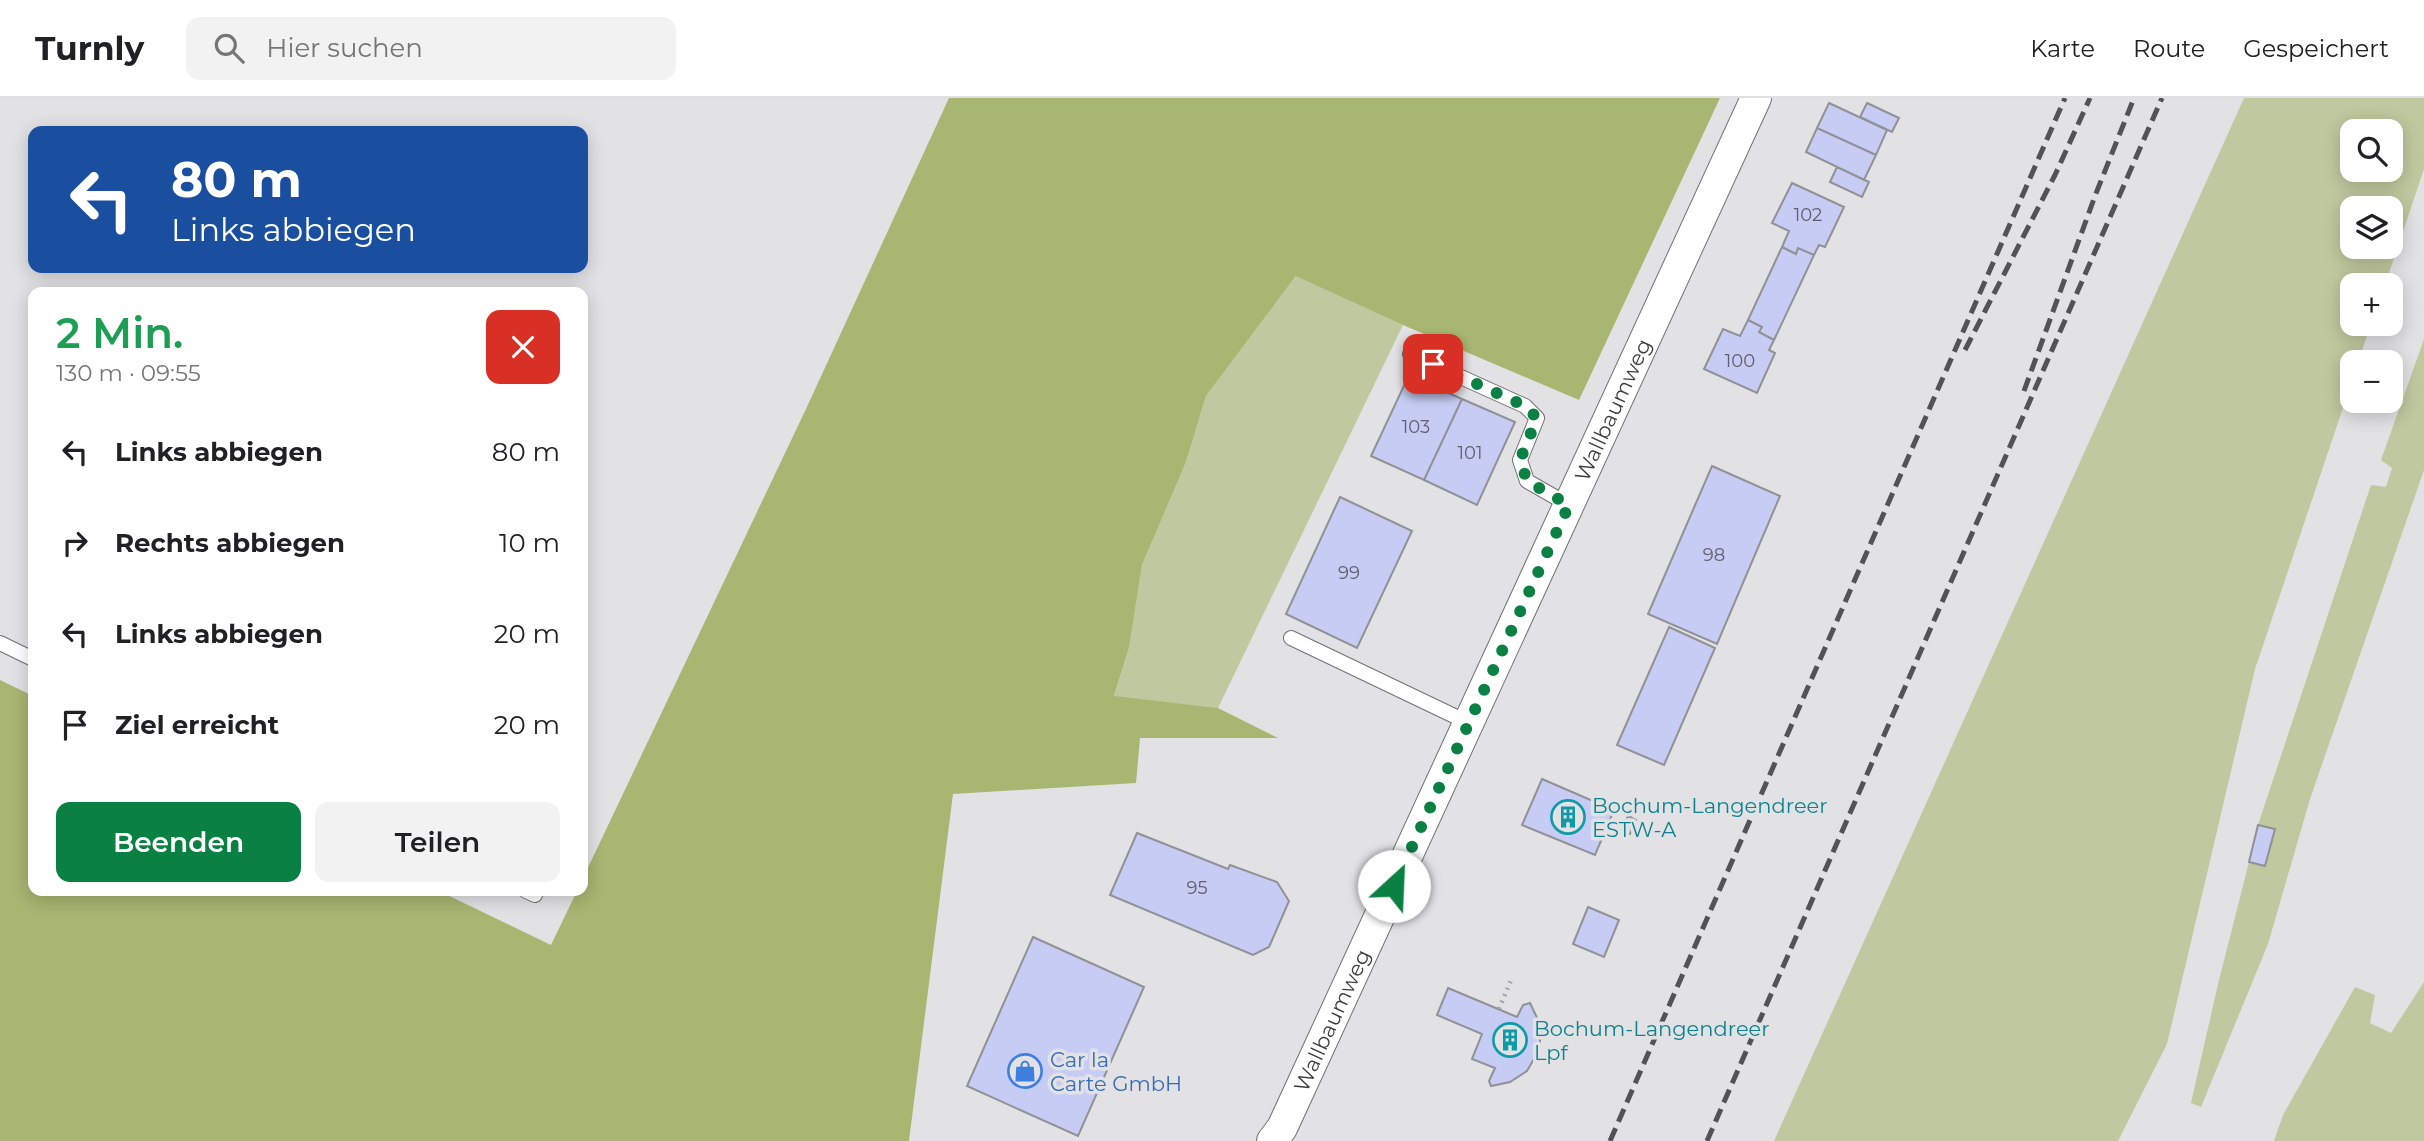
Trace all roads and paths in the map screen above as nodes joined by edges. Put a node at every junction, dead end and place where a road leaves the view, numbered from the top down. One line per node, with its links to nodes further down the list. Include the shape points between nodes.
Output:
1 (1756, 98): 3 (street, Wallbaumweg)
2 (1410, 354): 3 (lane, via 1525,406 1537,418 1520,460 1527,481)
3 (1569, 505): 7 (street, Wallbaumweg)
4 (1291, 638): 7 (lane)
5 (0, 643): 6 (lane)
6 (28, 657)
7 (1469, 723): 10 (street, Wallbaumweg, via 1282,1128)
8 (1512, 978): 9 (path)
9 (1499, 1009)
10 (1272, 1141)

